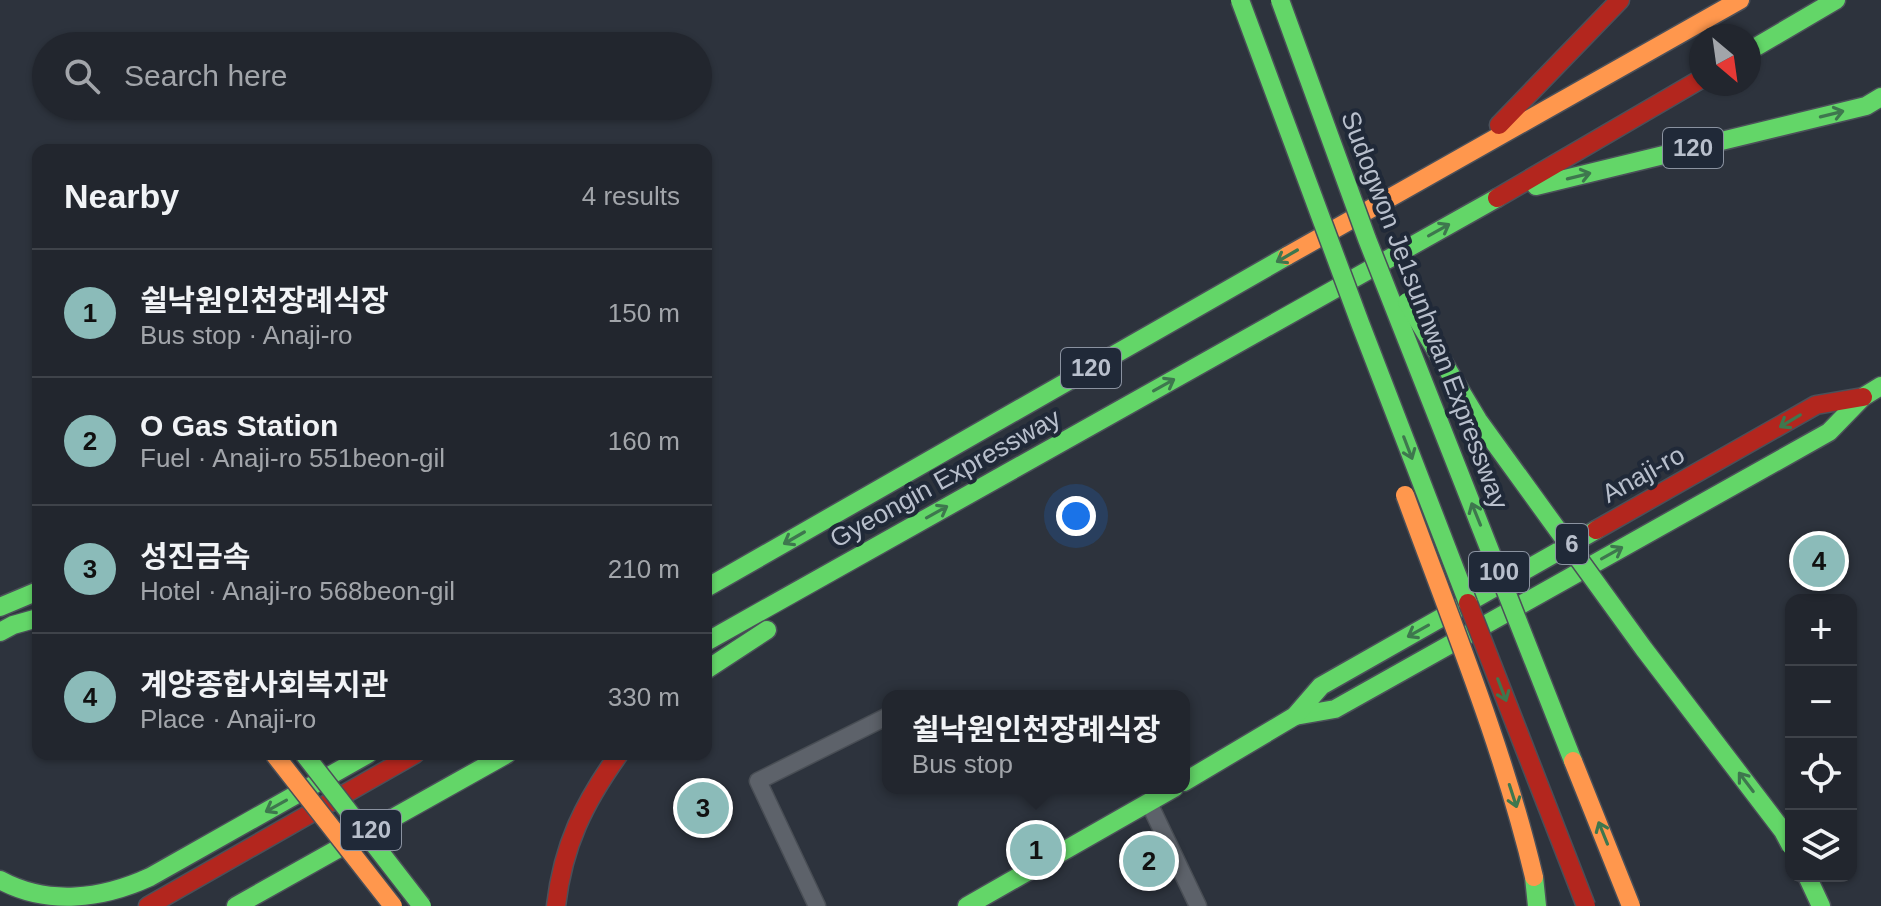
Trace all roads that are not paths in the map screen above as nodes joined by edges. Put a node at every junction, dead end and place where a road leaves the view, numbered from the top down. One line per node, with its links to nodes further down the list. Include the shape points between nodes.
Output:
1 (1240, 0): 12 (main road, 100, bridge)
2 (1280, 0): 11 (main road, Sudogwon Je1sunhwan Expressway / 100, bridge)
3 (1620, 0): 9 (main road, Gyeongin Expressway / 120)
4 (1740, 0): 9 (main road, Gyeongin Expressway / 120)
5 (1836, 0): 6 (main road)
6 (1761, 44)
7 (1689, 86): 10 (main road, Gyeongin Expressway / 120)
8 (1881, 97): 10 (main road, Gyeongin Expressway / 120, one-way to 8, via 1866,106)
9 (1476, 148): 18 (main road, Gyeongin Expressway / 120, one-way to 18)
10 (1503, 194): 17 (main road, Gyeongin Expressway / 120, one-way to 10)
11 (1367, 239): 36 (main road, one-way to 11, bridge, via 1478,420); 49 (main road, Sudogwon Je1sunhwan Expressway / 100, one-way to 11, bridge)
12 (1360, 323): 15 (main road, bridge); 48 (main road, 100, one-way to 48, bridge)
13 (1881, 386): 14 (main road, Anaji-ro / 6)
14 (1863, 397): 25 (main road, Anaji-ro / 6, one-way to 14, via 1335,709 1829,432); 25 (main road, Anaji-ro / 6, one-way to 25, via 1816,405 1321,686)
15 (1385, 436)
16 (1399, 479): 47 (main road, one-way to 47, bridge, via 1520,818)
17 (869, 551): 23 (main road, Gyeongin Expressway / 120); 24 (main road, via 783,620)
18 (712, 585)
19 (32, 594): 20 (main road)
20 (0, 607)
21 (32, 620): 22 (main road)
22 (0, 632)
23 (712, 639)
24 (712, 666)
25 (1295, 716): 33 (main road, Anaji-ro / 6)
26 (882, 719): 44 (street, via 758,781)
27 (279, 760): 41 (main road, bridge)
28 (309, 760): 42 (main road, bridge)
29 (357, 760): 38 (main road, one-way to 38, via 120,889 82,897 48,896)
30 (404, 760): 39 (main road, 120)
31 (496, 760): 40 (main road, 120)
32 (615, 760): 43 (main road, via 569,842)
33 (1190, 778)
34 (1164, 794): 35 (main road)
35 (1149, 803): 45 (main road); 46 (street)
36 (1785, 835)
37 (1810, 882): 50 (main road)
38 (5, 884)
39 (148, 906)
40 (236, 906)
41 (393, 906)
42 (422, 906)
43 (556, 906)
44 (817, 906)
45 (967, 906)
46 (1198, 906)
47 (1537, 906)
48 (1586, 906)
49 (1631, 906)
50 (1821, 906)

